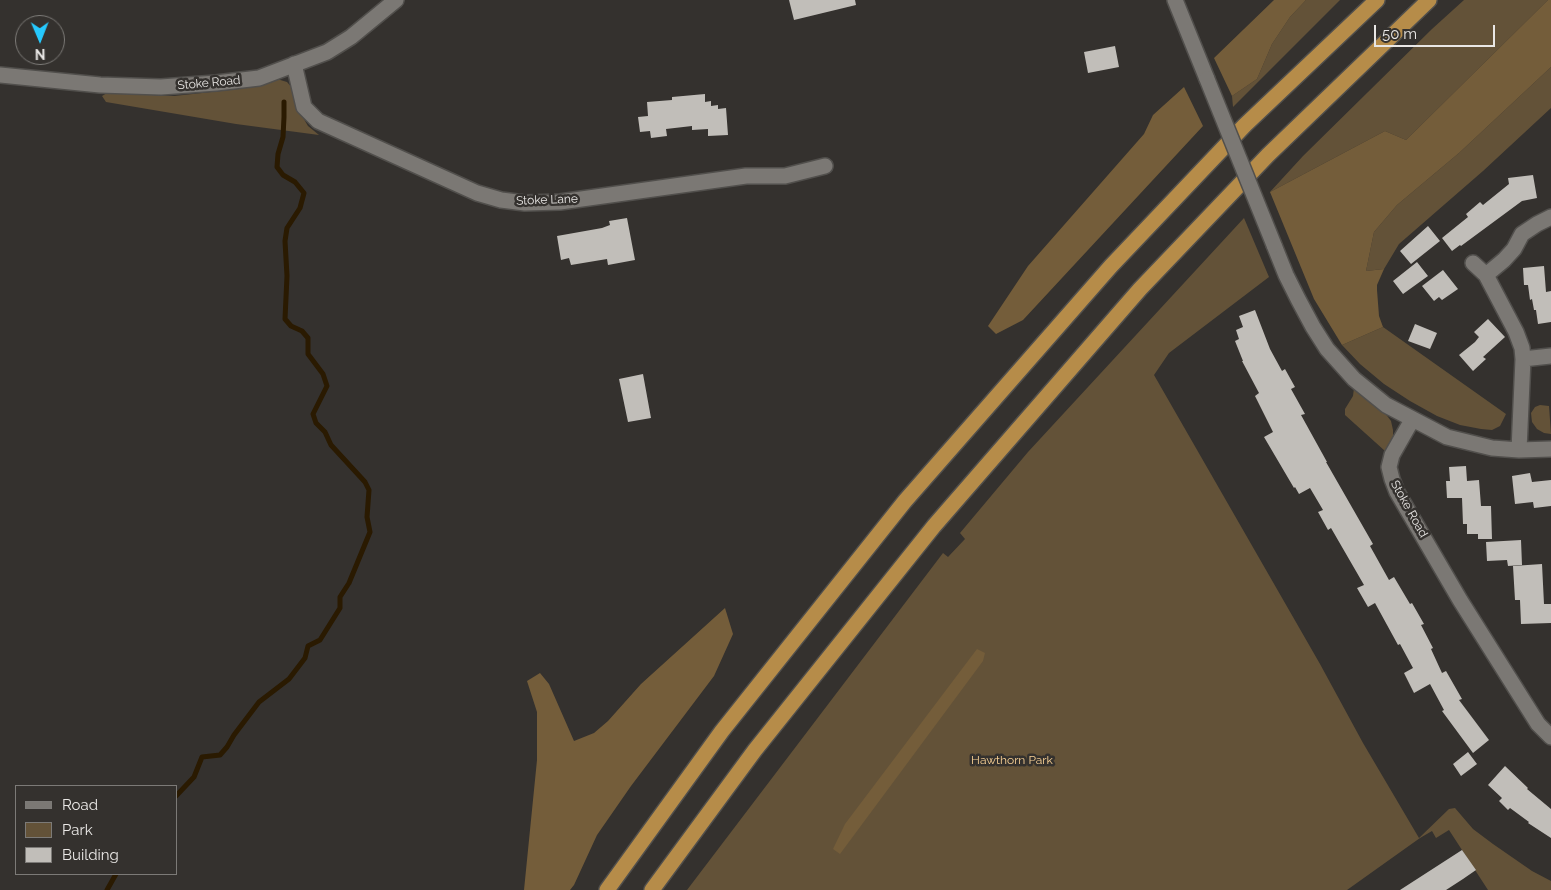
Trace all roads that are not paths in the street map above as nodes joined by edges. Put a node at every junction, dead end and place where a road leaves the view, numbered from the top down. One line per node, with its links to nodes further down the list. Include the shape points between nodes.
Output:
1 (396, 0): 5 (street, Stoke Road, via 351,37 327,52)
2 (1175, 0): 13 (street, bridge, via 1286,275 1313,327 1327,349 1354,379 1386,405)
3 (1377, 0): 17 (highway, via 1245,126 1111,266 905,501 722,731)
4 (1429, 0): 18 (highway, via 1268,155 1133,296 934,526 754,750)
5 (294, 64): 6 (street, Stoke Road, via 258,78 161,87 100,85); 7 (street, Stoke Lane, via 304,107 318,121 477,193 501,200 525,204 560,202 746,176 785,176)
6 (0, 75)
7 (824, 166)
8 (1551, 217): 10 (street, via 1522,234 1514,249)
9 (1473, 263): 10 (street)
10 (1486, 275): 12 (street, via 1516,332)
11 (1551, 356): 12 (street)
12 (1523, 359): 15 (street)
13 (1412, 420): 15 (street, via 1447,437 1492,448); 16 (street, Stoke Road, via 1392,454 1390,467 1397,492 1460,600 1538,724)
14 (1551, 449): 15 (street)
15 (1519, 450)
16 (1551, 737)
17 (606, 890)
18 (652, 890)

